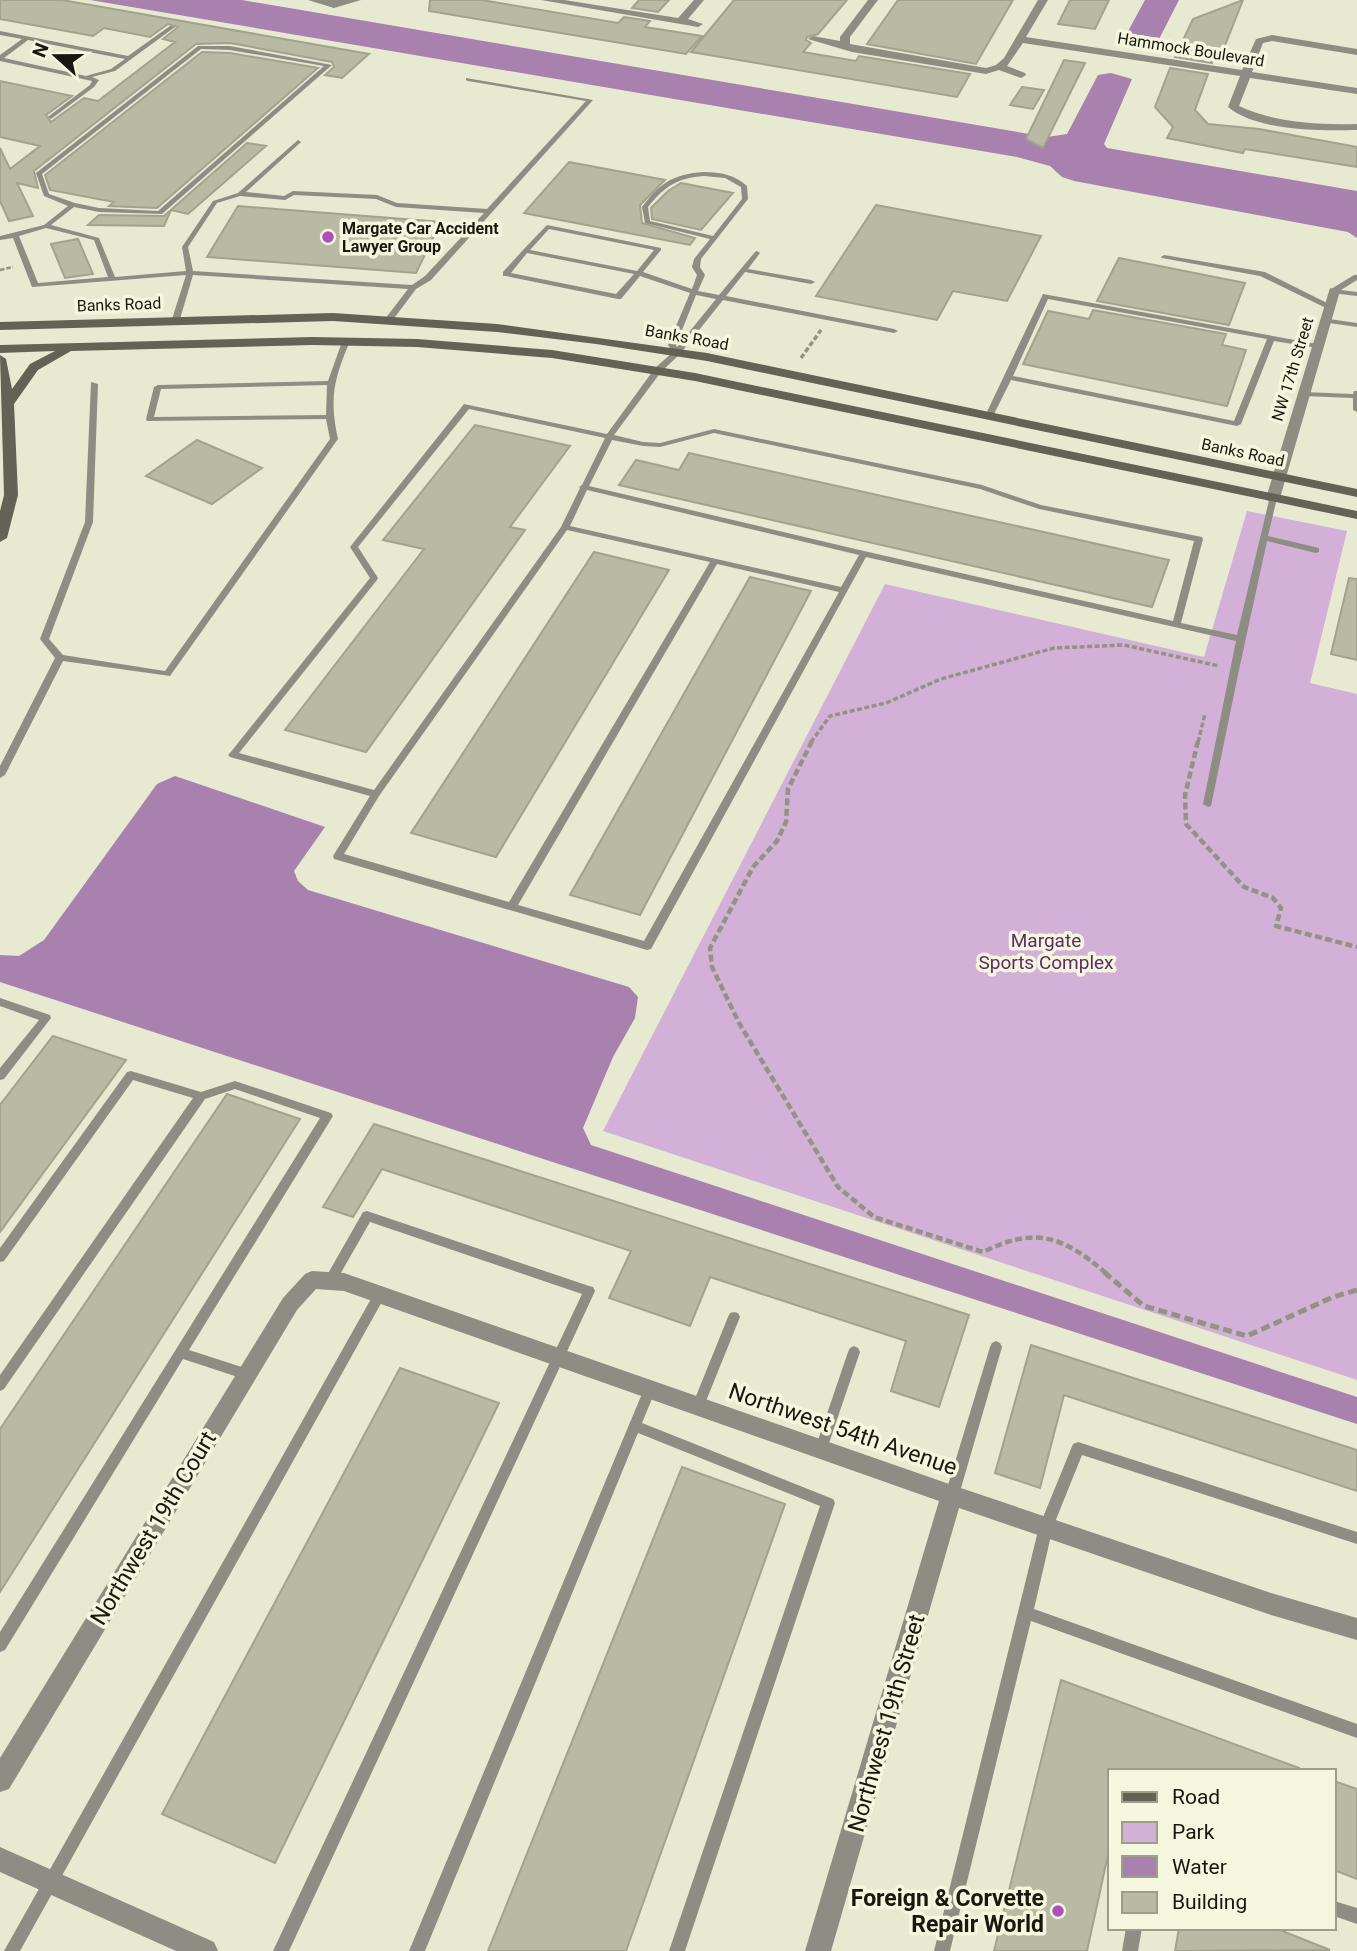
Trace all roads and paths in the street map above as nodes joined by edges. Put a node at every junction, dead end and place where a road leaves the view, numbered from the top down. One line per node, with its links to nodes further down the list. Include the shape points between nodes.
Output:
1 (313, 0): 2 (street, via 334,5)
2 (356, 0)
3 (546, 0): 7 (street)
4 (699, 0): 7 (street)
5 (873, 0): 14 (street, via 845,37)
6 (1043, 0): 13 (street)
7 (681, 21): 8 (street)
8 (698, 24)
9 (172, 27): 17 (lane)
10 (2, 34): 11 (lane)
11 (26, 38): 16 (lane); 17 (lane)
12 (813, 39): 14 (street)
13 (1019, 39): 18 (street); 19 (street, Hammock Boulevard)
14 (845, 45): 18 (street, via 986,71)
15 (1357, 52): 19 (street, via 1272,38 1259,41)
16 (0, 58): 21 (lane)
17 (130, 58): 21 (lane)
18 (1000, 67): 20 (street)
19 (1244, 73): 23 (street, Hammock Boulevard); 25 (street, via 1233,107 1249,116 1332,128)
20 (1021, 75)
21 (89, 76): 24 (lane, via 96,80 92,86)
22 (468, 79): 29 (lane, via 590,100)
23 (1357, 91)
24 (51, 117)
25 (1357, 127)
26 (298, 142): 27 (lane)
27 (240, 194): 29 (lane, via 377,197 396,205); 41 (lane, via 215,202 185,247)
28 (74, 205): 28 (lane, via 47,195 39,173 200,47 329,65 160,212); 30 (lane)
29 (489, 211): 45 (lane, via 428,278)
30 (46, 226): 31 (lane); 43 (lane, via 97,239)
31 (15, 235): 32 (lane); 43 (lane, via 35,285)
32 (0, 238)
33 (713, 238): 33 (lane, via 745,199 739,181 688,175 664,185 645,207 647,222); 47 (lane, via 698,259 701,275)
34 (525, 251): 40 (lane); 40 (lane, via 506,274 618,297); 40 (lane, via 547,227 659,249)
35 (757, 253): 39 (lane)
36 (1164, 257): 50 (lane, via 1262,274)
37 (13, 267): 38 (path)
38 (0, 270)
39 (744, 270): 44 (lane); 49 (lane)
40 (638, 273): 47 (lane)
41 (190, 274): 43 (lane); 45 (lane); 51 (lane)
42 (1357, 277): 46 (lane)
43 (112, 278)
44 (811, 282)
45 (413, 287): 52 (lane)
46 (1334, 291): 48 (lane); 50 (street, NW 17th Street)
47 (693, 292): 49 (lane); 63 (lane, via 672,345)
48 (1357, 294)
49 (720, 297): 57 (lane); 63 (lane)
50 (1329, 306): 53 (street, NW 17th Street)
51 (176, 319): 52 (street, Banks Road); 55 (street, Banks Road)
52 (389, 319): 63 (street, Banks Road, via 509,329)
53 (1325, 320): 54 (lane); 60 (street, NW 17th Street)
54 (1357, 325)
55 (0, 326)
56 (821, 330): 64 (path)
57 (894, 331)
58 (1271, 338): 60 (lane); 67 (lane, via 1046,296); 67 (lane, via 1237,424)
59 (346, 341): 61 (street, Banks Road); 66 (street, Banks Road, via 484,348); 68 (lane)
60 (1317, 346): 70 (street, NW 17th Street)
61 (76, 348): 62 (street, Banks Road); 72 (street, via 34,367)
62 (0, 349)
63 (677, 352): 66 (lane); 74 (street, Banks Road)
64 (801, 358)
65 (0, 359): 72 (street)
66 (658, 370): 76 (lane); 80 (street, Banks Road)
67 (1009, 377): 74 (lane)
68 (329, 383): 75 (lane); 75 (lane, via 158,387 150,419)
69 (93, 384): 91 (lane, via 89,522 44,639)
70 (1303, 394): 71 (lane); 77 (street, NW 17th Street)
71 (1356, 394): 73 (lane)
72 (8, 404): 83 (street, via 11,495)
73 (1357, 410)
74 (989, 416): 77 (street, Banks Road)
75 (328, 417): 91 (lane, via 334,439 167,674)
76 (609, 437): 78 (lane); 89 (lane, via 660,444 714,430 982,487 1039,507 1199,539); 95 (lane, via 467,406 354,547 374,578 233,755)
77 (1278, 477): 79 (street, Banks Road); 80 (street, NW 17th Street)
78 (583, 487): 82 (lane); 86 (lane)
79 (1357, 493)
80 (1273, 498): 81 (street, Banks Road); 84 (lane)
81 (1357, 515)
82 (565, 527): 87 (lane); 95 (lane)
83 (0, 538)
84 (1264, 538): 85 (lane); 90 (lane)
85 (1316, 550)
86 (864, 554): 88 (lane); 89 (lane)
87 (715, 561): 88 (lane); 97 (lane)
88 (842, 590): 97 (lane, via 647,946)
89 (1176, 625): 90 (lane)
90 (1241, 639): 96 (lane)
91 (60, 658): 94 (lane)
92 (1214, 679): 104 (path, via 1218,666 1124,645 1054,649 942,679 886,703 830,716 815,735 788,789 786,822 777,841 753,867 710,948 712,967 739,1023 838,1187 874,1217 983,1252 1031,1235 1060,1243 1083,1254 1144,1306 1247,1336)
93 (1208, 705): 98 (path, via 1185,795 1186,824 1244,887 1273,898 1280,908 1276,926)
94 (0, 775)
95 (376, 794): 97 (lane, via 338,856)
96 (1208, 804)
97 (513, 904)
98 (1357, 947)
99 (0, 1002): 100 (lane, via 46,1017)
100 (0, 1076)
101 (201, 1097): 102 (lane, via 131,1075); 109 (lane, via 235,1085 327,1116); 112 (lane)
102 (0, 1257)
103 (321, 1280): 105 (street, Northwest 54th Avenue); 110 (lane, via 367,1216 589,1291); 111 (street, Northwest 19th Court, via 290,1304)
104 (1357, 1290)
105 (380, 1294): 110 (street, Northwest 54th Avenue); 126 (lane)
106 (734, 1317): 114 (lane)
107 (996, 1347): 117 (lane)
108 (854, 1352): 116 (lane)
109 (181, 1353): 111 (lane); 122 (lane)
110 (558, 1357): 113 (street, Northwest 54th Avenue); 132 (lane)
111 (247, 1374): 124 (street, Northwest 19th Court)
112 (0, 1385)
113 (650, 1389): 114 (street, Northwest 54th Avenue); 115 (lane)
114 (698, 1406): 116 (street, Northwest 54th Avenue)
115 (635, 1426): 133 (lane); 134 (lane, via 828,1503)
116 (821, 1449): 117 (street, Northwest 54th Avenue)
117 (952, 1495): 118 (street, Northwest 54th Avenue); 135 (street, Northwest 19th Street)
118 (1046, 1527): 119 (lane, via 1077,1448); 120 (lane); 121 (street, Northwest 54th Avenue)
119 (1357, 1538)
120 (1026, 1613): 123 (lane); 136 (lane)
121 (1357, 1629)
122 (0, 1646)
123 (1357, 1731)
124 (0, 1780)
125 (0, 1859): 126 (street)
126 (51, 1882): 130 (lane); 131 (street)
127 (1336, 1909): 128 (lane)
128 (1357, 1916)
129 (1134, 1930): 137 (lane)
130 (12, 1951)
131 (205, 1951)
132 (281, 1951)
133 (417, 1951)
134 (677, 1951)
135 (818, 1951)
136 (942, 1951)
137 (1130, 1951)

